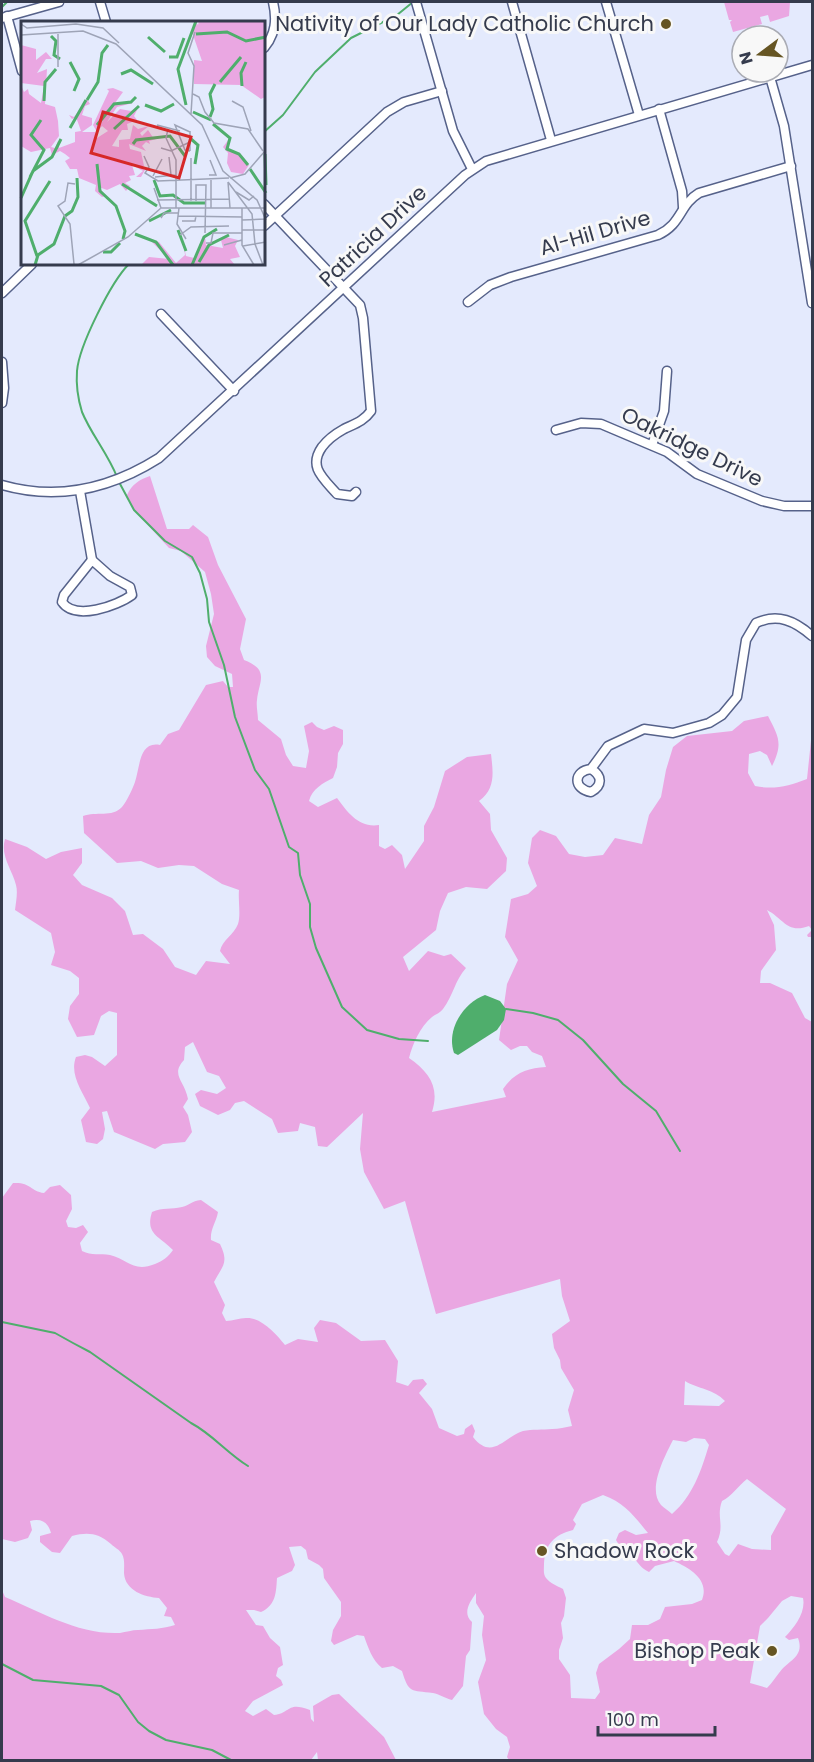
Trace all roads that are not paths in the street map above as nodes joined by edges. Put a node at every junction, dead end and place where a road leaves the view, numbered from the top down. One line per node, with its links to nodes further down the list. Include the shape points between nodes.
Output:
1 (59, 2): 7 (street)
2 (100, 2): 8 (street)
3 (273, 2): 9 (street, via 275,25)
4 (416, 2): 15 (street)
5 (512, 2): 18 (street)
6 (606, 2): 17 (street)
7 (4, 17): 11 (street)
8 (106, 21)
9 (266, 45)
10 (813, 65): 12 (street, Patricia Drive)
11 (21, 68)
12 (790, 71)
13 (746, 84): 16 (street, Patricia Drive)
14 (772, 84): 19 (street)
15 (442, 91): 20 (street, via 459,146); 23 (street, via 404,102 387,112)
16 (659, 109): 17 (street, Patricia Drive); 22 (street, via 682,190)
17 (639, 115): 18 (street, Patricia Drive)
18 (551, 140): 20 (street, Patricia Drive, via 493,157)
19 (790, 166): 22 (street, Al-Hil Drive, via 699,193 688,201); 29 (street)
20 (472, 170): 26 (street, Patricia Drive)
21 (266, 206): 23 (street)
22 (682, 213): 28 (street, Al-Hil Drive, via 668,230 658,235 511,277 490,285)
23 (275, 216): 24 (street); 26 (street)
24 (266, 224)
25 (30, 266): 27 (street)
26 (343, 289): 33 (street, Patricia Drive); 39 (street, via 360,305 363,318 371,411 328,439 315,464 337,495 352,496)
27 (2, 293)
28 (468, 302)
29 (813, 303)
30 (161, 314): 33 (street)
31 (2, 362): 34 (street)
32 (667, 371): 36 (street, via 664,411)
33 (234, 391): 38 (street, Patricia Drive, via 159,458 125,478)
34 (2, 402)
35 (556, 430): 36 (street, Oakridge Drive, via 591,423)
36 (652, 445): 40 (street, Oakridge Drive, via 697,474 762,501)
37 (2, 485): 38 (street, Patricia Drive, via 35,492)
38 (81, 491): 41 (street)
39 (356, 492)
40 (813, 506)
41 (92, 560): 41 (street, via 64,595 62,602 74,611 102,609 132,595 130,587)
42 (813, 636): 43 (street, via 791,621 769,619 756,623 746,640 737,698 722,715 709,723 673,733 644,729 608,746)
43 (591, 769)

